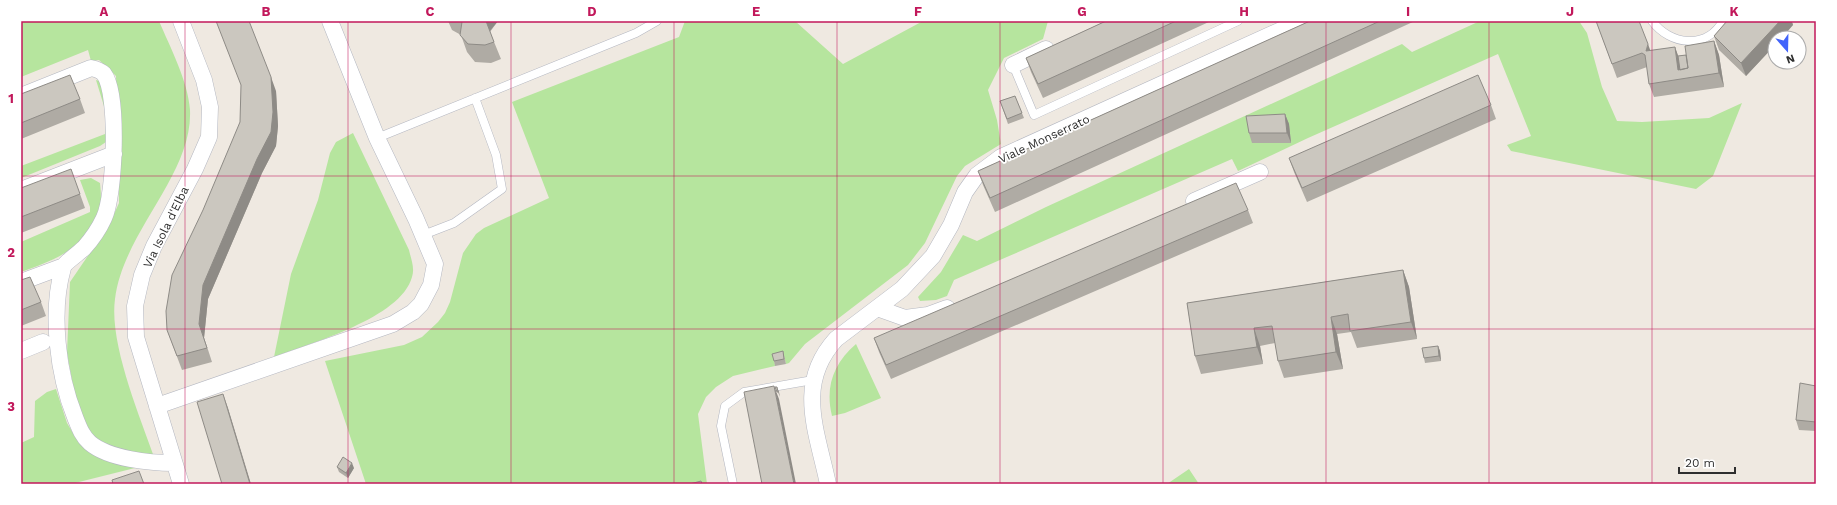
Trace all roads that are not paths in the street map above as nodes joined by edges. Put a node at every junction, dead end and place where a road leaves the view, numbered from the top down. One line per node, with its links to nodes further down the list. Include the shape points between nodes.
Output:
1 (181, 21): 25 (street, Via Isola d'Elba, via 204,80 210,107 209,137 154,246 142,275 135,306 136,337)
2 (330, 21): 12 (street)
3 (657, 21): 11 (lane, via 636,33)
4 (1238, 21): 9 (lane, via 1034,115)
5 (1300, 21): 21 (street, Viale Monserrato, via 1001,157 977,175 965,192 951,225 933,256 902,289)
6 (1652, 21): 7 (lane, via 1657,29 1666,35 1675,40 1685,41 1705,38)
7 (1723, 21)
8 (1063, 41): 9 (street)
9 (1012, 65)
10 (21, 96): 13 (street, via 91,68 100,70 109,84)
11 (475, 98): 12 (lane); 17 (lane, via 496,155 502,189 454,223)
12 (377, 138): 17 (street)
13 (114, 154): 15 (street); 18 (street, via 109,207 92,239)
14 (1260, 172): 16 (street)
15 (21, 190)
16 (1181, 207)
17 (423, 235): 25 (street, via 435,264 434,275 421,304 404,318)
18 (64, 266): 19 (street); 26 (street, via 57,323 58,354 69,401 82,433 90,443 105,452 156,463)
19 (21, 282)
20 (964, 301): 21 (street, via 928,315 905,318)
21 (877, 308): 24 (street, Viale Monserrato, via 831,344 819,361)
22 (43, 342): 23 (street)
23 (21, 351)
24 (813, 380): 28 (lane, via 744,392 725,406 721,426); 29 (street, Viale Monserrato, via 811,403)
25 (158, 406): 26 (street, Via Isola d'Elba)
26 (174, 463): 27 (street, Via Isola d'Elba)
27 (181, 484)
28 (733, 484)
29 (828, 484)

